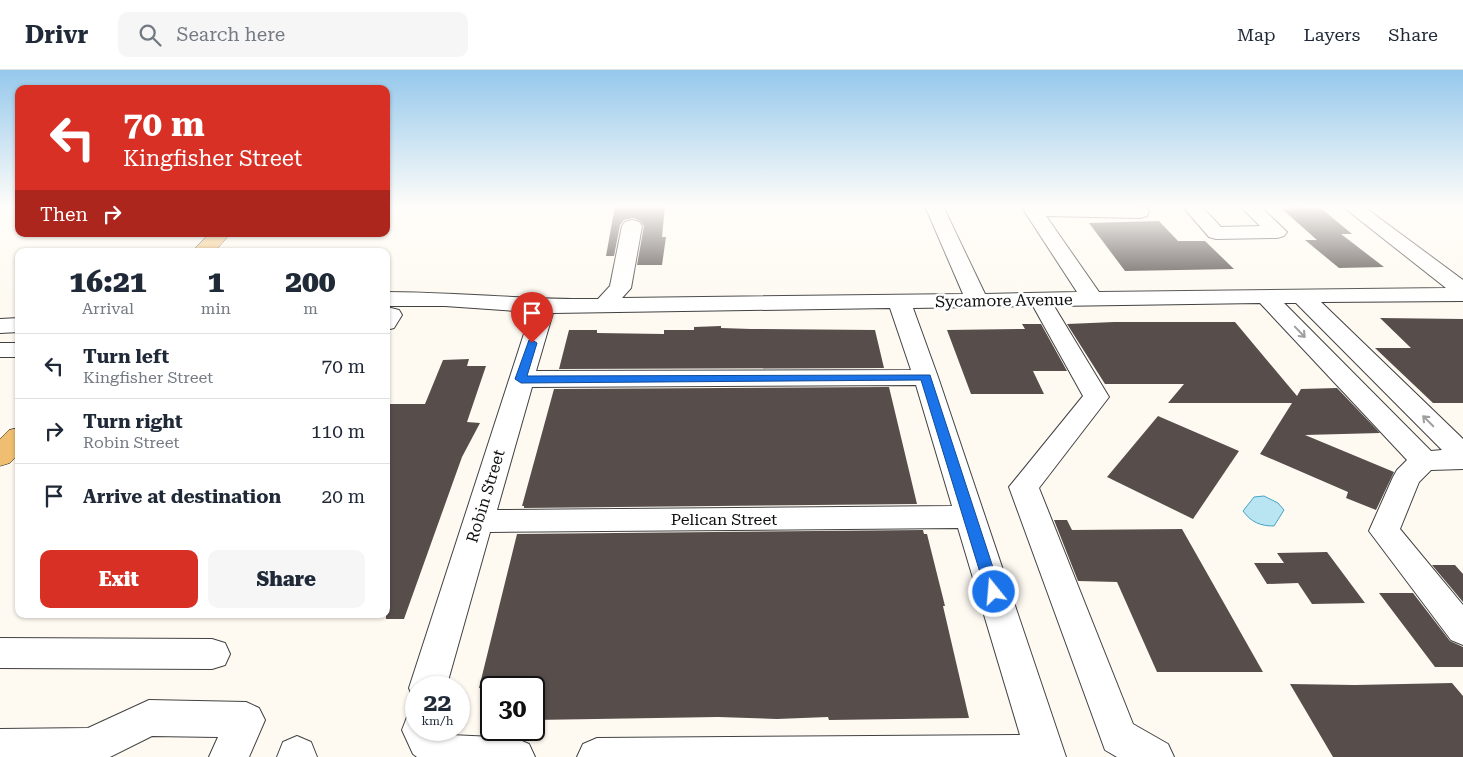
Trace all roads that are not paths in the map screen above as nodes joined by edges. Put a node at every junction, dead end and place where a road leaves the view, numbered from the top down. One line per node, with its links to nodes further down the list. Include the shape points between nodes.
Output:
1 (216, 238): 6 (main road)
2 (630, 238): 15 (street, via 620,288)
3 (949, 238): 12 (street)
4 (1051, 238): 11 (street)
5 (1394, 238): 7 (street)
6 (206, 248)
7 (1463, 290)
8 (1463, 294): 10 (street, Sycamore Avenue)
9 (1266, 297): 10 (street, Sycamore Avenue); 11 (street, Sycamore Avenue); 28 (street, one-way to 28)
10 (1302, 297): 25 (street, one-way to 10)
11 (1092, 298): 13 (street, Sycamore Avenue)
12 (977, 300): 13 (street, Sycamore Avenue); 14 (street, Sycamore Avenue)
13 (1040, 300): 42 (street, via 1096,397 1024,487 1119,737)
14 (899, 301): 15 (street, Sycamore Avenue); 22 (street)
15 (604, 305): 16 (street, Sycamore Avenue)
16 (544, 306): 17 (street, Sycamore Avenue, via 490,311); 23 (street, Robin Street)
17 (390, 313)
18 (15, 325): 19 (street)
19 (0, 326)
20 (0, 350): 21 (street)
21 (15, 350)
22 (926, 377): 23 (street); 29 (street)
23 (521, 379): 30 (street, Robin Street)
24 (15, 441): 26 (main road)
25 (1463, 455)
26 (0, 456)
27 (1463, 460): 28 (street)
28 (1424, 461): 31 (street, via 1407,477 1384,531)
29 (970, 517): 30 (street, Pelican Street); 38 (street)
30 (478, 521): 34 (street, Robin Street)
31 (1463, 630)
32 (0, 653): 33 (street)
33 (212, 654)
34 (431, 676)
35 (428, 741): 40 (street, via 443,753)
36 (0, 748): 37 (street)
37 (87, 752): 39 (street, via 149,718 246,720)
38 (1045, 756): 41 (street)
39 (229, 757)
40 (515, 757)
41 (596, 757)
42 (1154, 757)

